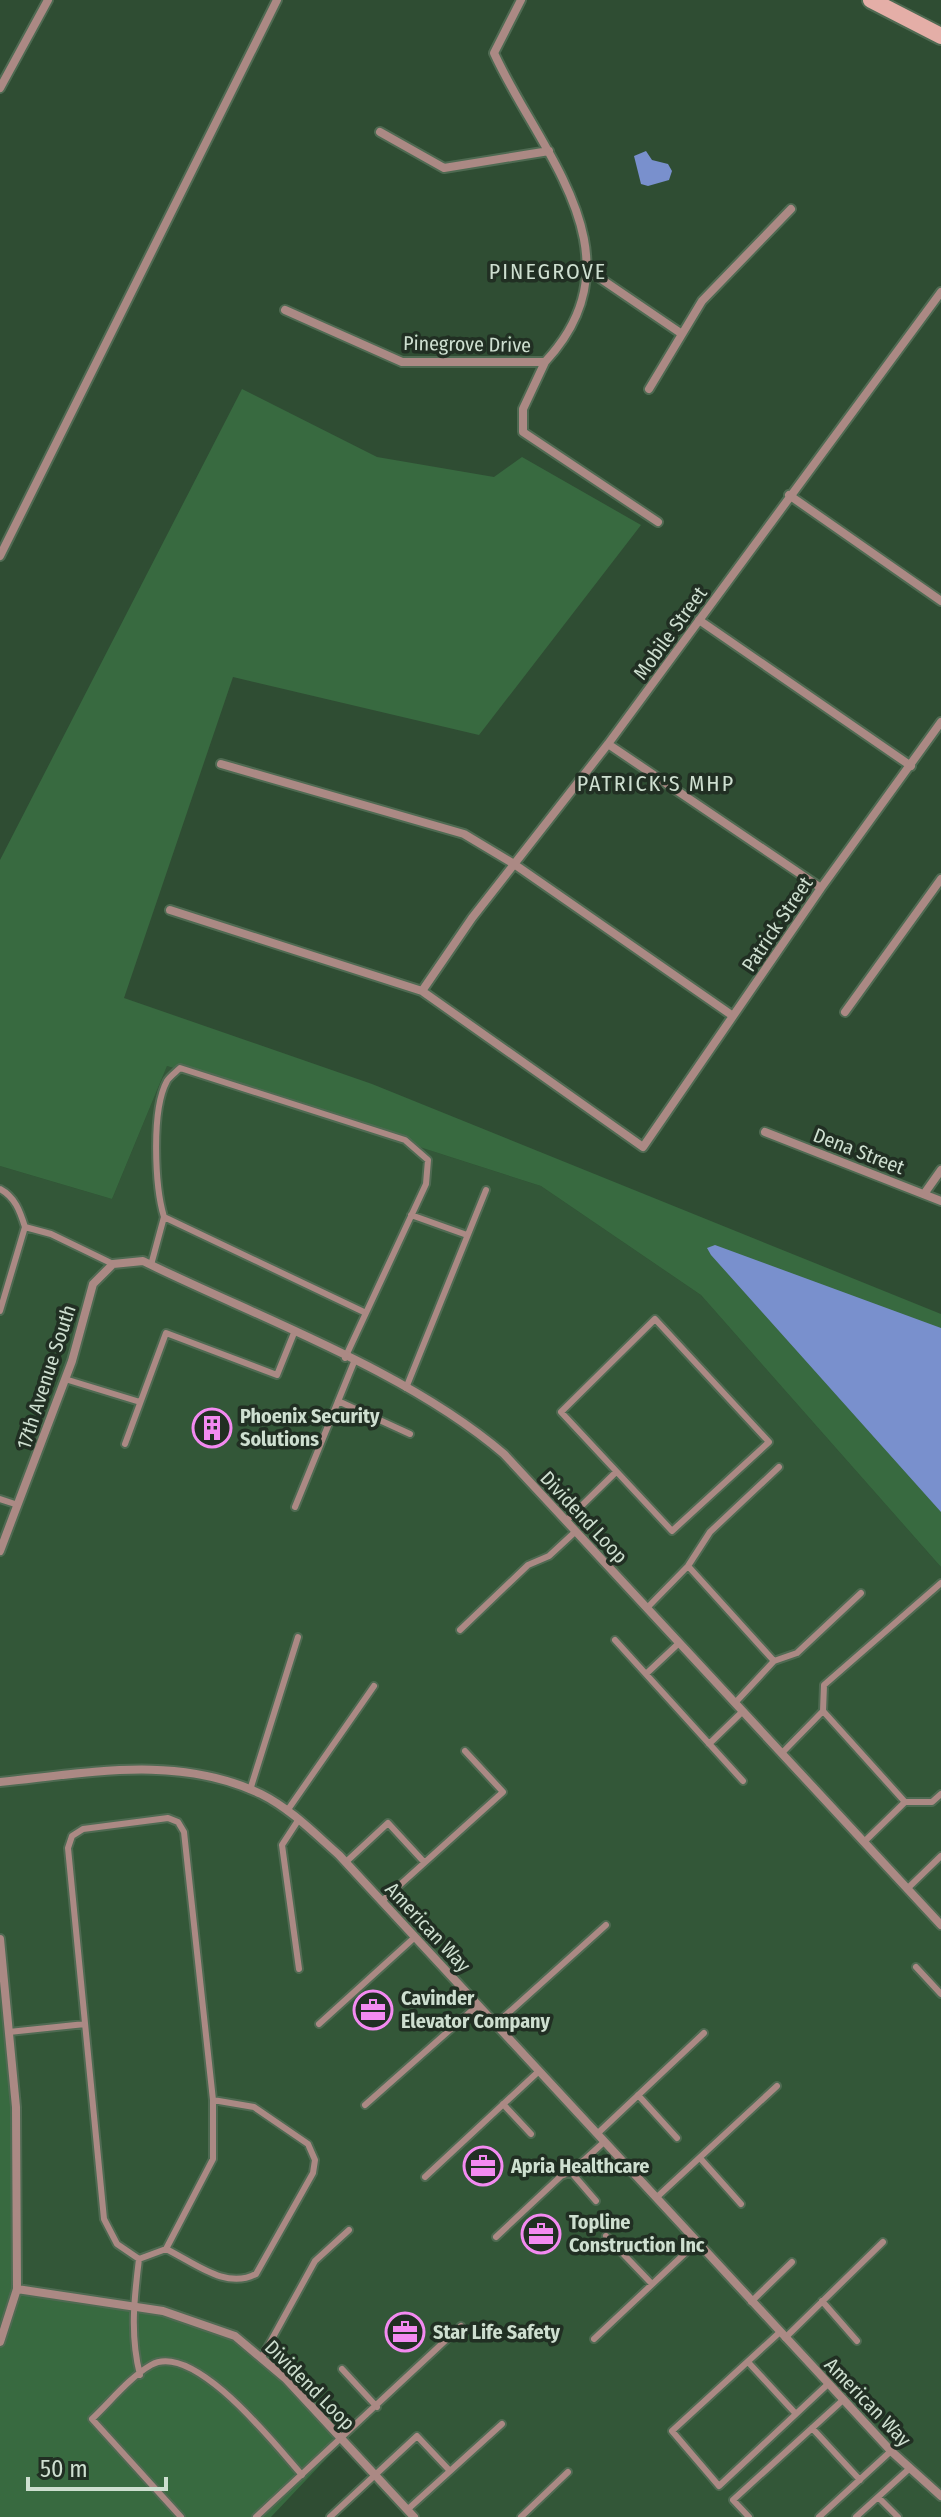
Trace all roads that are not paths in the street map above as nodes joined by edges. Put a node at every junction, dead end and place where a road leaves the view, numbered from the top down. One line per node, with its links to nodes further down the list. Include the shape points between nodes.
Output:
1 (48, 0): 6 (street)
2 (277, 0): 18 (street)
3 (521, 0): 8 (street, Pinegrove Drive, via 494,53)
4 (871, 0): 5 (main road)
5 (941, 36)
6 (0, 88)
7 (380, 132): 8 (street, via 444,168)
8 (549, 151): 10 (street, Pinegrove Drive, via 579,215)
9 (791, 209): 13 (street, via 702,301)
10 (585, 268): 13 (street); 14 (street, Pinegrove Drive, via 575,314)
11 (941, 292): 16 (street, Mobile Street)
12 (285, 310): 14 (street, Pinegrove Drive, via 402,362)
13 (682, 334): 15 (street)
14 (545, 362): 17 (street, via 523,409 523,432)
15 (649, 389)
16 (789, 495): 19 (street); 20 (street, Mobile Street)
17 (658, 522)
18 (0, 556)
19 (941, 601)
20 (699, 620): 22 (street, Mobile Street); 24 (street)
21 (941, 722): 24 (street, Patrick Street)
22 (608, 744): 25 (street, Mobile Street); 27 (street)
23 (221, 764): 25 (street, via 464,834)
24 (911, 766): 27 (street, Patrick Street)
25 (514, 864): 29 (street, Mobile Street); 31 (street)
26 (941, 879): 30 (street)
27 (821, 888): 31 (street, Patrick Street)
28 (170, 910): 29 (street)
29 (422, 991): 31 (street, Patrick Street, via 643,1147)
30 (845, 1012)
31 (733, 1016)
32 (765, 1132): 36 (street, Dena Street)
33 (941, 1170): 36 (street)
34 (0, 1189): 40 (lane, via 20,1209)
35 (486, 1190): 41 (lane)
36 (924, 1194): 37 (street, Dena Street)
37 (941, 1201)
38 (411, 1215): 39 (lane, via 426,1184 428,1160 405,1140 180,1068 167,1081 160,1108 156,1192); 41 (lane); 45 (lane)
39 (164, 1217): 43 (lane); 45 (lane)
40 (25, 1227): 42 (lane); 44 (lane)
41 (467, 1235): 50 (lane)
42 (113, 1264): 43 (street, Dividend Loop, via 126,1260); 49 (street, 17th Avenue South, via 93,1284)
43 (151, 1265): 46 (street, Dividend Loop)
44 (0, 1311)
45 (366, 1313): 47 (lane)
46 (294, 1333): 47 (street, Dividend Loop); 52 (lane, via 277,1375 166,1333)
47 (345, 1358): 48 (street, Dividend Loop)
48 (354, 1362): 50 (street, Dividend Loop); 51 (lane)
49 (65, 1379): 52 (lane); 58 (street, 17th Avenue South)
50 (406, 1388): 60 (street, Dividend Loop, via 473,1428)
51 (338, 1401): 53 (lane); 59 (lane)
52 (140, 1402): 54 (lane)
53 (410, 1434)
54 (125, 1444)
55 (779, 1467): 63 (lane, via 710,1532)
56 (616, 1472): 56 (lane, via 561,1412 655,1319 769,1442 672,1531); 60 (lane)
57 (0, 1499): 58 (lane)
58 (18, 1505): 62 (street, 17th Avenue South)
59 (295, 1507)
60 (566, 1521): 61 (street, Dividend Loop)
61 (576, 1531): 66 (street, Dividend Loop); 67 (lane, via 549,1556 528,1565)
62 (0, 1551)
63 (688, 1566): 66 (lane); 71 (lane)
64 (941, 1583): 76 (lane, via 824,1685)
65 (861, 1593): 71 (lane, via 797,1653)
66 (647, 1608): 70 (street, Dividend Loop)
67 (460, 1630)
68 (298, 1637): 82 (lane)
69 (615, 1640): 72 (lane)
70 (679, 1643): 72 (lane); 74 (street, Dividend Loop)
71 (774, 1661): 74 (lane)
72 (646, 1674): 77 (lane)
73 (374, 1686): 85 (lane)
74 (735, 1703): 75 (street, Dividend Loop)
75 (743, 1711): 77 (lane); 79 (street, Dividend Loop)
76 (823, 1711): 79 (lane); 84 (lane)
77 (709, 1744): 80 (lane)
78 (465, 1751): 90 (lane, via 503,1792)
79 (782, 1753): 87 (street, Dividend Loop)
80 (743, 1781)
81 (0, 1782): 82 (street, American Way, via 172,1769)
82 (250, 1790): 85 (street, American Way)
83 (941, 1794): 84 (lane, via 932,1802)
84 (905, 1802): 87 (lane)
85 (287, 1811): 86 (street, American Way)
86 (299, 1819): 89 (street, American Way); 98 (lane, via 282,1845)
87 (864, 1842): 91 (street, Dividend Loop)
88 (941, 1856): 91 (lane)
89 (346, 1862): 90 (lane, via 388,1823); 92 (street, American Way)
90 (424, 1862): 92 (lane)
91 (907, 1889): 94 (street, Dividend Loop)
92 (382, 1901): 95 (street, American Way)
93 (606, 1925): 104 (lane)
94 (941, 1925)
95 (415, 1937): 101 (street, American Way); 103 (lane)
96 (0, 1939): 99 (street)
97 (916, 1967): 100 (lane)
98 (299, 1969)
99 (2, 1984): 105 (street)
100 (941, 1994)
101 (478, 2005): 104 (street, American Way); 112 (lane)
102 (85, 2024): 105 (lane); 110 (lane, via 68,1848 72,1836 83,1829 126,1823 168,1818 178,1822 184,1832); 129 (lane, via 104,2219 117,2244)
103 (319, 2024)
104 (496, 2024): 107 (street, American Way)
105 (9, 2032): 132 (street, via 16,2107)
106 (704, 2033): 109 (lane)
107 (539, 2071): 111 (lane); 114 (street, American Way)
108 (777, 2086): 117 (lane)
109 (638, 2095): 114 (lane); 115 (lane)
110 (213, 2100): 128 (lane, via 213,2159); 128 (lane, via 254,2107 308,2144 315,2160 313,2173 256,2274 243,2281 230,2282)
111 (503, 2104): 113 (lane); 119 (lane)
112 (365, 2105)
113 (531, 2134)
114 (597, 2134): 116 (street, American Way)
115 (677, 2138)
116 (604, 2142): 118 (lane); 120 (street, American Way)
117 (700, 2158): 120 (lane); 122 (lane)
118 (571, 2172): 121 (lane); 125 (lane)
119 (425, 2177)
120 (656, 2198): 126 (street, American Way)
121 (596, 2201)
122 (741, 2204)
123 (349, 2230): 141 (lane, via 315,2261)
124 (606, 2236): 131 (lane)
125 (496, 2237)
126 (697, 2242): 131 (lane); 134 (street, American Way)
127 (883, 2242): 133 (lane)
128 (166, 2249): 129 (lane)
129 (139, 2259): 135 (lane)
130 (792, 2262): 134 (lane)
131 (652, 2284): 138 (lane)
132 (17, 2289): 135 (street, Dividend Loop); 140 (street)
133 (822, 2301): 137 (lane); 139 (lane)
134 (751, 2302): 137 (street, American Way)
135 (133, 2306): 141 (street, Dividend Loop, via 198,2321 235,2336); 144 (lane, via 133,2348)
136 (461, 2326): 147 (lane)
137 (782, 2335): 142 (lane); 145 (street, American Way)
138 (594, 2339)
139 (857, 2341)
140 (0, 2342)
141 (262, 2357): 151 (street, Dividend Loop)
142 (748, 2362): 148 (lane); 148 (lane, via 672,2431 719,2486)
143 (342, 2369): 147 (lane)
144 (140, 2375): 156 (lane, via 153,2363 174,2362 219,2384); 162 (lane, via 92,2419)
145 (828, 2384): 146 (street, American Way); 148 (lane)
146 (843, 2400): 150 (lane); 152 (street, American Way)
147 (377, 2407): 151 (lane)
148 (796, 2414)
149 (502, 2424): 154 (lane)
150 (812, 2428): 158 (lane); 166 (lane, via 733,2500)
151 (342, 2439): 156 (lane); 157 (street, Dividend Loop)
152 (891, 2451): 153 (street, American Way); 158 (lane)
153 (910, 2468): 159 (street, American Way); 160 (lane)
154 (450, 2471): 157 (lane, via 417,2436); 161 (lane)
155 (568, 2472): 165 (lane)
156 (302, 2475): 163 (lane)
157 (375, 2475): 161 (street, Dividend Loop); 164 (lane)
158 (860, 2480): 167 (lane)
159 (941, 2496)
160 (878, 2497): 168 (lane); 169 (lane)
161 (411, 2514)
162 (181, 2517)
163 (256, 2517)
164 (330, 2517)
165 (521, 2517)
166 (749, 2517)
167 (819, 2517)
168 (856, 2517)
169 (898, 2517)

